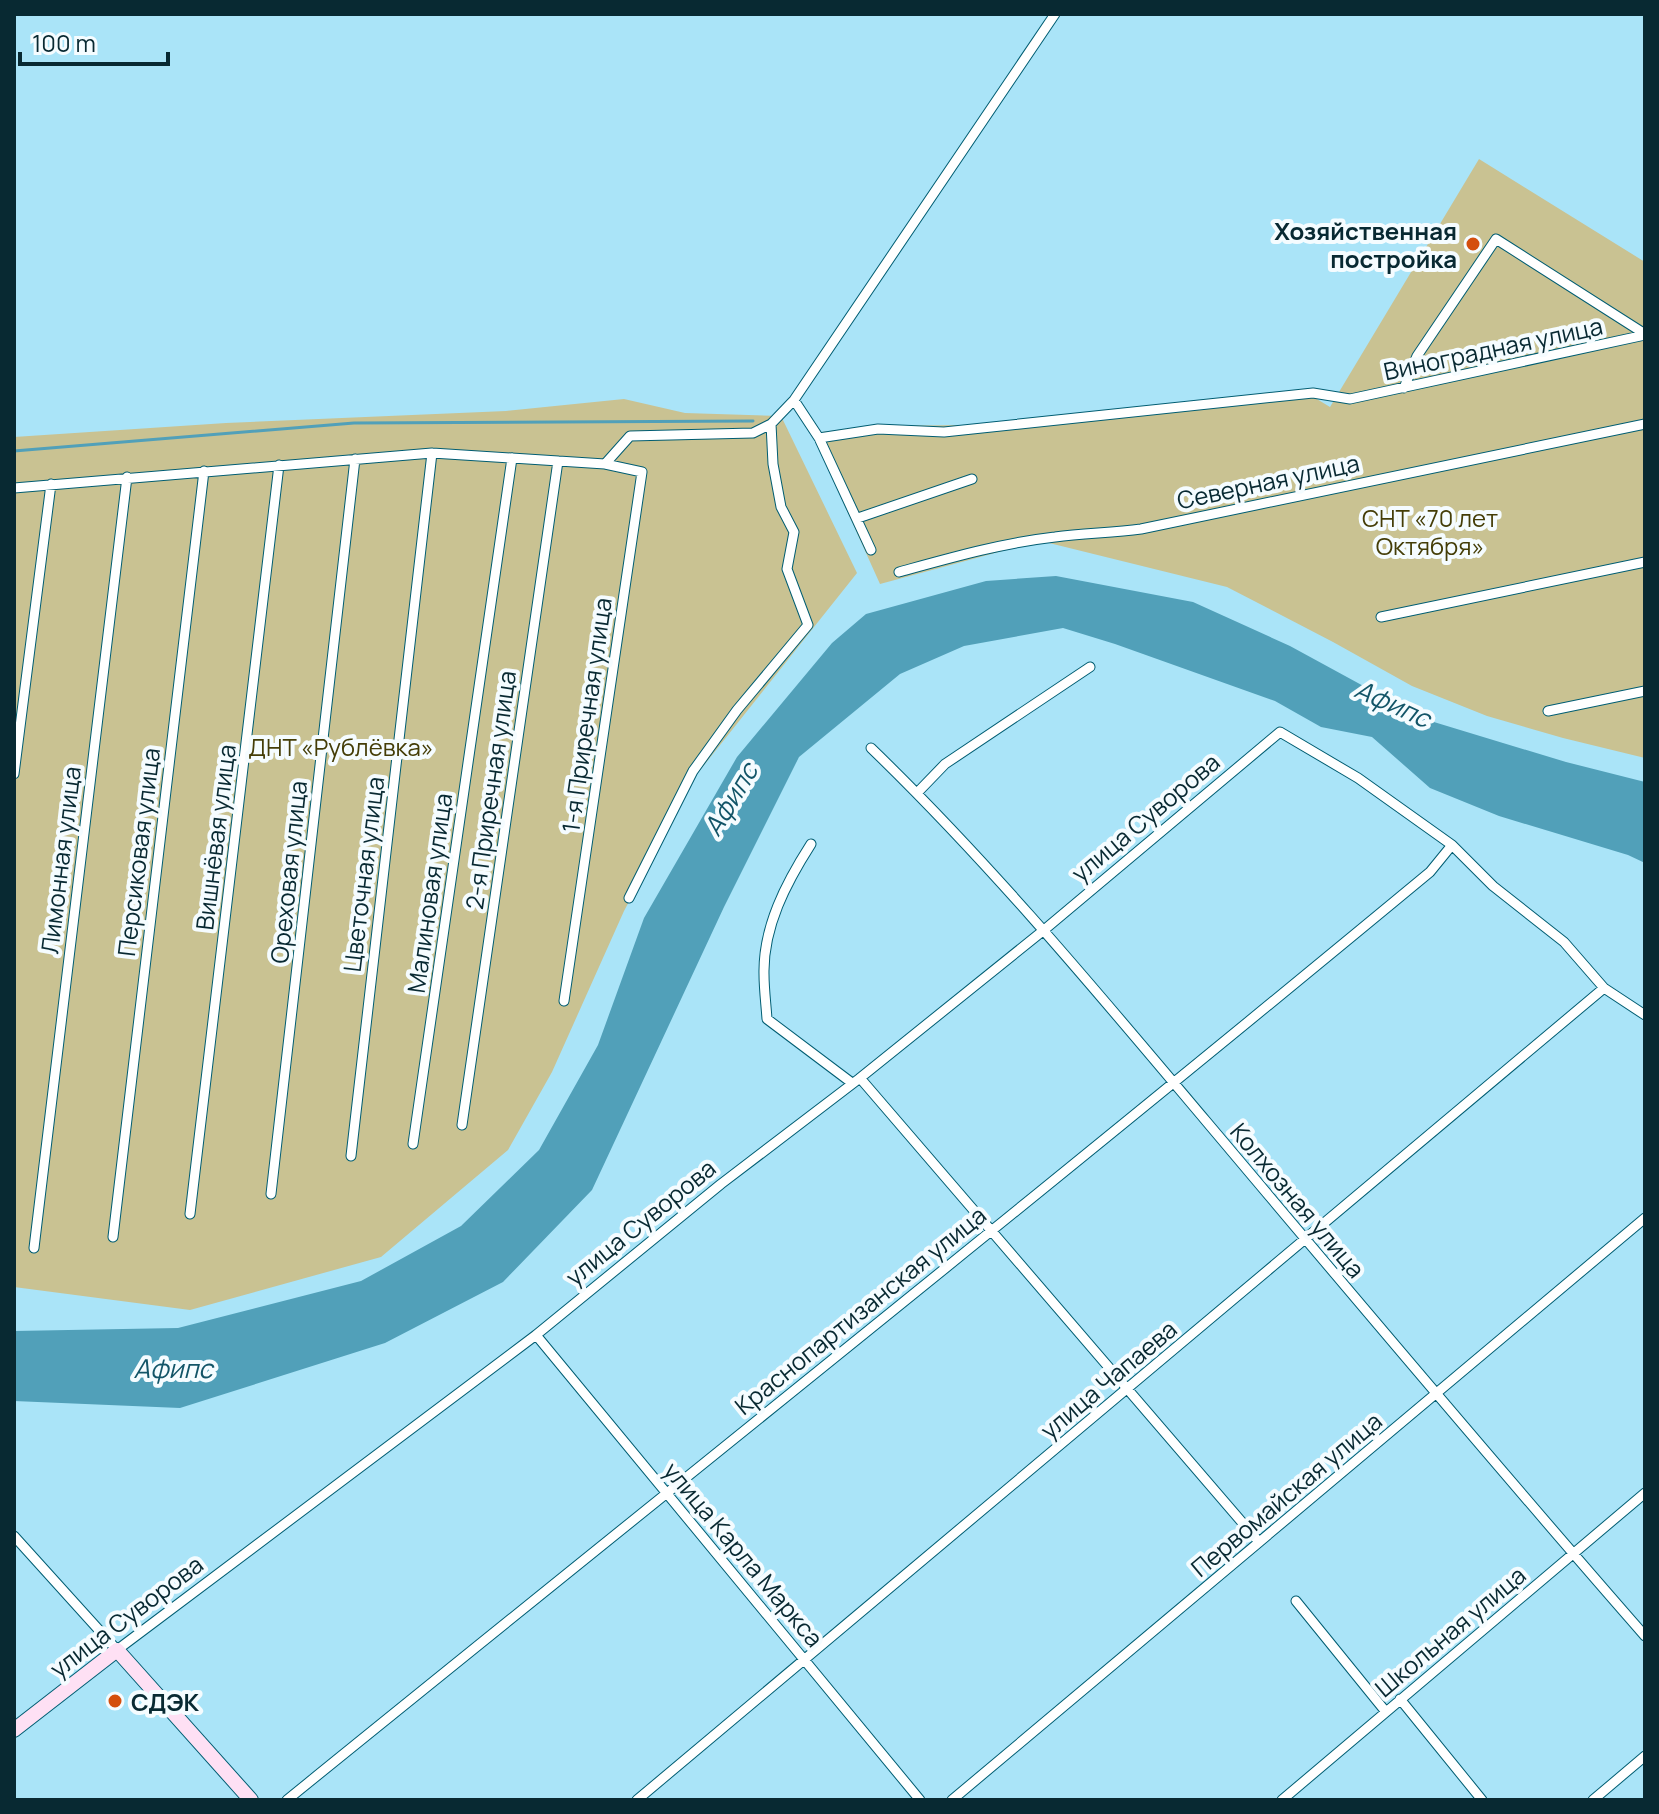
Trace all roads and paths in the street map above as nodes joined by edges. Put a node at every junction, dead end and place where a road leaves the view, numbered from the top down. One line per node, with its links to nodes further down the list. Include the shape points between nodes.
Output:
1 (1055, 14): 4 (street)
2 (1645, 335): 3 (street, Виноградная улица); 3 (street, via 1496,239 1417,356)
3 (1404, 388): 7 (street, Виноградная улица, via 1350,399 1313,393 944,432 878,429)
4 (794, 400): 5 (street); 7 (street)
5 (771, 424): 12 (street, via 753,433 630,436); 32 (street, via 781,507 794,532 787,569 808,625 693,771)
6 (1645, 424): 22 (street, Северная улица, via 1141,529 967,553)
7 (819, 438): 19 (street)
8 (432, 453): 9 (street); 10 (street); 41 (street, Цветочная улица)
9 (512, 458): 11 (street); 40 (street, Малиновая улица)
10 (355, 459): 13 (street); 42 (street, Ореховая улица)
11 (558, 461): 12 (street); 39 (street, 2-я Приречная улица)
12 (605, 464): 35 (street, 1-я Приречная улица, via 642,472)
13 (279, 465): 14 (street); 43 (street, Вишнёвая улица)
14 (204, 471): 15 (street); 46 (street, Персиковая улица)
15 (127, 477): 17 (street); 48 (street, Лимонная улица)
16 (972, 479): 19 (street)
17 (51, 484): 18 (street); 28 (street)
18 (14, 488)
19 (858, 518): 20 (street)
20 (871, 550)
21 (1645, 562): 23 (street)
22 (899, 572)
23 (1381, 617)
24 (1090, 667): 29 (street, via 945,764)
25 (1645, 691): 26 (street)
26 (1548, 711)
27 (871, 748): 29 (street, Колхозная улица)
28 (14, 774)
29 (917, 793): 33 (street, Колхозная улица)
30 (811, 844): 37 (street, via 770,926 763,972 767,1019)
31 (1452, 845): 33 (street, улица Суворова, via 1358,778 1280,732); 34 (street, via 1493,886 1564,942); 38 (street, Краснопартизанская улица, via 1430,872)
32 (629, 898)
33 (1044, 930): 37 (street, улица Суворова); 38 (street, Колхозная улица)
34 (1604, 988): 36 (street); 47 (street, улица Чапаева)
35 (564, 1001)
36 (1645, 1015)
37 (856, 1081): 45 (street); 49 (street, улица Суворова)
38 (1174, 1084): 45 (street, Краснопартизанская улица); 47 (street, Колхозная улица)
39 (462, 1125)
40 (413, 1144)
41 (351, 1156)
42 (271, 1194)
43 (190, 1214)
44 (1645, 1218): 51 (street, Первомайская улица)
45 (989, 1230): 50 (street); 52 (street, Краснопартизанская улица)
46 (113, 1237)
47 (1304, 1238): 50 (street, улица Чапаева); 51 (street, Колхозная улица)
48 (34, 1248)
49 (536, 1335): 52 (street, улица Карла Маркса); 59 (street, улица Суворова)
50 (1127, 1390): 55 (street); 60 (street, улица Чапаева)
51 (1435, 1394): 55 (street, Первомайская улица); 56 (street, Колхозная улица)
52 (667, 1493): 60 (street, улица Карла Маркса); 66 (street, Краснопартизанская улица)
53 (1645, 1493): 56 (street, Школьная улица)
54 (14, 1536): 59 (street)
55 (1259, 1542): 69 (street, Первомайская улица)
56 (1572, 1553): 58 (street, Колхозная улица); 61 (street, Школьная улица)
57 (1296, 1601): 62 (street)
58 (1645, 1636)
59 (117, 1650): 63 (street, улица Суворова); 65 (street)
60 (806, 1660): 67 (street, улица Чапаева); 68 (street, улица Карла Маркса)
61 (1400, 1699): 62 (street, Школьная улица); 71 (street)
62 (1386, 1712): 70 (street, Школьная улица)
63 (14, 1730)
64 (1645, 1756): 72 (street)
65 (251, 1800)
66 (287, 1800)
67 (637, 1800)
68 (920, 1800)
69 (952, 1800)
70 (1282, 1800)
71 (1482, 1800)
72 (1593, 1800)

